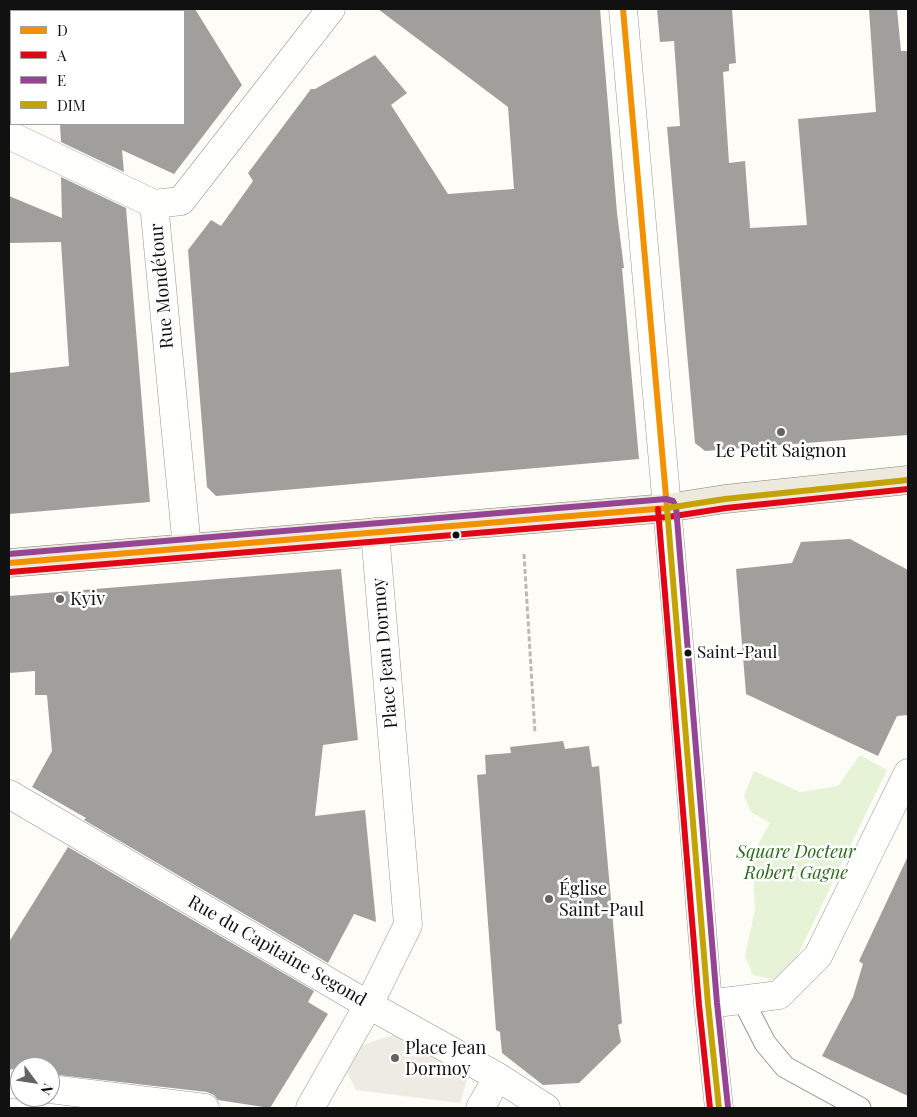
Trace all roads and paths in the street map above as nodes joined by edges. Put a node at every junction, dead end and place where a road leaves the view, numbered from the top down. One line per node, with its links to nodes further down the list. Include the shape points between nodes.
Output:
1 (331, 9): 4 (street, Rue Mondétour, via 181,202)
2 (623, 9): 6 (street)
3 (9, 135): 4 (street)
4 (154, 204): 9 (street, Rue Mondétour)
5 (908, 480): 6 (main road)
6 (667, 508): 7 (main road); 16 (street)
7 (522, 520): 8 (main road); 11 (path)
8 (375, 532): 9 (main road); 15 (street, Place Jean Dormoy, via 408,925)
9 (187, 548): 10 (main road)
10 (9, 563)
11 (535, 733)
12 (908, 773): 14 (street, via 818,956 779,995)
13 (9, 794): 15 (street, Rue du Capitaine Segond)
14 (742, 1000): 16 (street); 24 (lane, via 765,1043 785,1067)
15 (370, 1004): 17 (street, Rue du Capitaine Segond); 20 (street, Place Jean Dormoy)
16 (708, 1004): 23 (street)
17 (498, 1077): 21 (street); 22 (street, Rue du Capitaine Segond)
18 (60, 1090): 19 (street)
19 (205, 1108)
20 (310, 1108)
21 (480, 1108)
22 (546, 1108)
23 (719, 1108)
24 (860, 1108)

